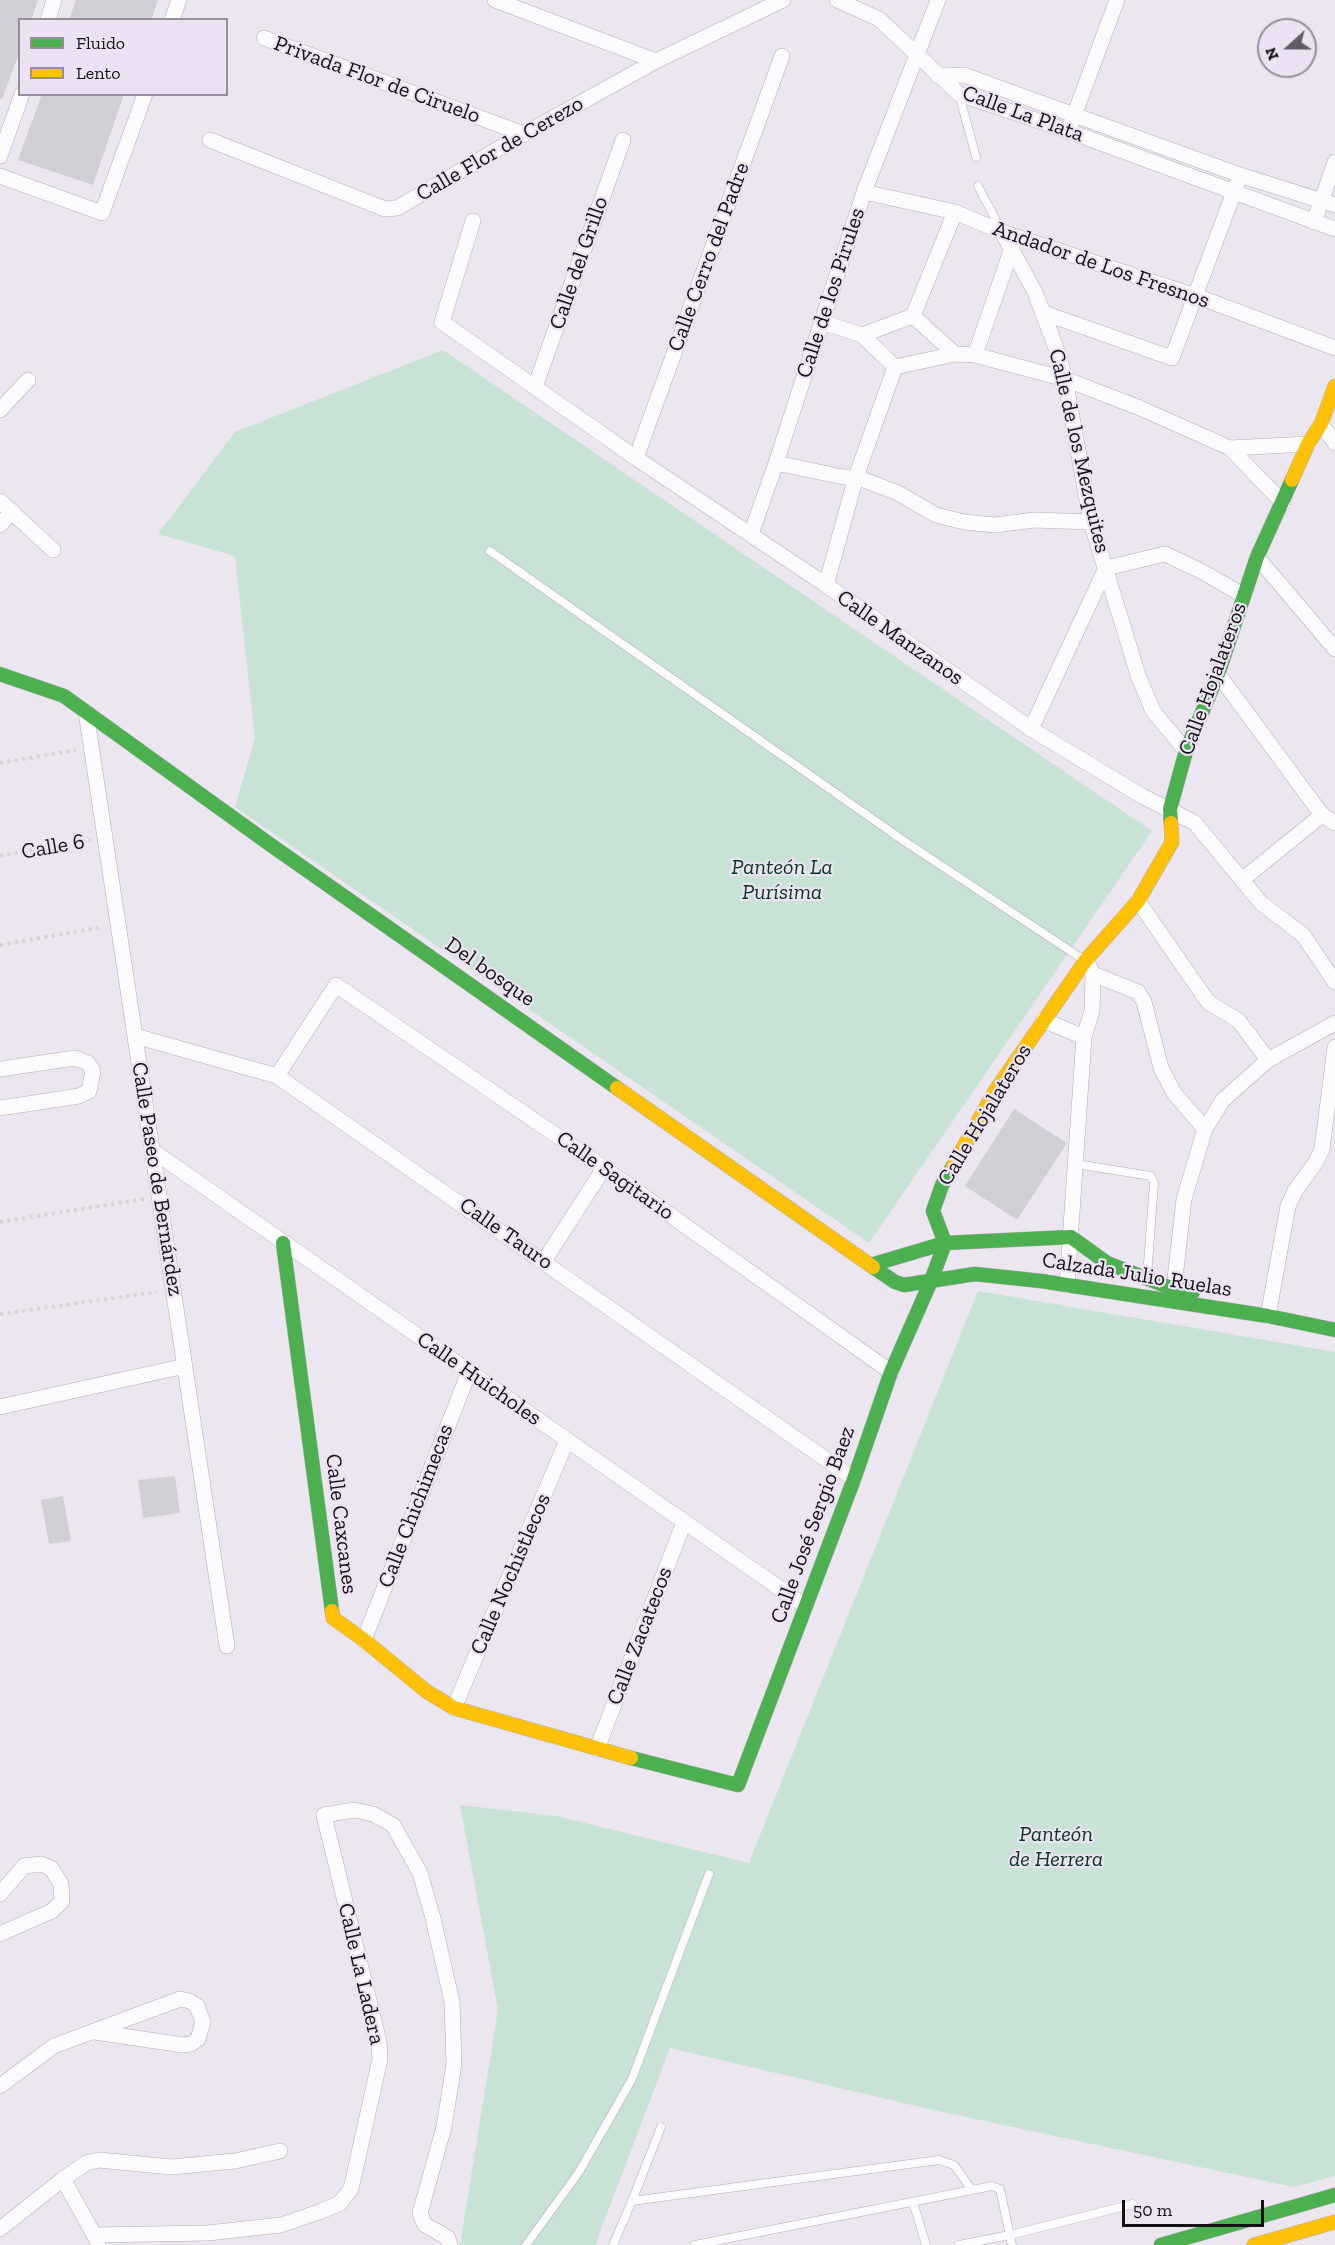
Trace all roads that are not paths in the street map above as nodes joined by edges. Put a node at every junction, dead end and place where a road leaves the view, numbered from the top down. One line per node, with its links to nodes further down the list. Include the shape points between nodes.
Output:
1 (54, 0): 8 (street)
2 (179, 0): 9 (street)
3 (495, 0): 13 (street)
4 (783, 0): 13 (street, Calle Flor de Cerezo)
5 (837, 0): 11 (street, Calle La Plata, via 879,19)
6 (938, 0): 11 (street, Calle de los Pirules)
7 (1117, 0): 19 (street)
8 (49, 18)
9 (173, 18)
10 (264, 38): 21 (street, Privada Flor de Ciruelo)
11 (917, 54): 15 (street, Calle La Plata); 30 (street, Calle de los Pirules)
12 (782, 56): 57 (street, Calle Cerro del Padre)
13 (657, 61): 21 (street, Calle Flor de Cerezo)
14 (964, 75): 15 (street, Calle La Plata); 16 (street); 19 (street, Calle La Plata)
15 (938, 76): 16 (street, Calle La Plata)
16 (959, 94): 20 (street, Calle La Plata); 25 (lane)
17 (20, 96): 24 (street)
18 (144, 96): 28 (street, via 102,213)
19 (1074, 115): 20 (street); 27 (street, Calle La Plata)
20 (1068, 131): 31 (street, Calle La Plata)
21 (524, 134): 22 (street, Calle Flor de Cerezo, via 397,208 385,209)
22 (210, 140)
23 (623, 140): 51 (street, Calle del Grillo)
24 (0, 156)
25 (976, 157)
26 (1335, 162): 32 (street)
27 (1240, 175): 31 (street); 32 (street, Calle La Plata)
28 (0, 176)
29 (978, 186): 37 (lane, Calle de los Mezquites)
30 (864, 192): 33 (street, Andador de Los Fresnos); 42 (street, Calle de los Pirules)
31 (1234, 192): 35 (street, Calle La Plata); 39 (street)
32 (1328, 202): 35 (street)
33 (955, 213): 37 (street, Andador de Los Fresnos); 41 (street)
34 (473, 221): 51 (street, Calle Manzanos, via 442,322)
35 (1314, 222): 36 (street, Calle La Plata)
36 (1335, 229)
37 (1002, 232): 38 (street, Calle de los Mezquites); 39 (street, Andador de Los Fresnos)
38 (1012, 248): 40 (street, Calle de los Mezquites); 46 (street)
39 (1196, 296): 40 (street, via 1172,358); 44 (street, Andador de Los Fresnos)
40 (1044, 313): 48 (street, Calle de los Mezquites)
41 (913, 316): 43 (street); 45 (street)
42 (822, 322): 43 (street); 58 (street, Calle de los Pirules)
43 (862, 335): 47 (street)
44 (1335, 348)
45 (955, 354): 46 (street); 47 (street)
46 (975, 355): 48 (street)
47 (895, 367): 59 (street)
48 (1065, 379): 56 (street); 62 (street, Calle de los Mezquites)
49 (28, 380): 52 (street)
50 (1335, 386): 53 (street, Calle Hojalateros)
51 (536, 387): 57 (street, Calle Manzanos)
52 (0, 410)
53 (1321, 423): 54 (street); 55 (street, Calle Hojalateros)
54 (1335, 443)
55 (1308, 444): 56 (street); 60 (street, Calle Hojalateros)
56 (1230, 448): 60 (street)
57 (636, 458): 64 (street, Calle Manzanos)
58 (776, 463): 59 (street); 64 (street, Calle de los Pirules)
59 (856, 477): 62 (street, via 898,493 936,515 964,522); 69 (street)
60 (1283, 503): 67 (street, Calle Hojalateros)
61 (6, 506): 63 (street); 65 (street)
62 (1091, 522): 68 (street, Calle de los Mezquites)
63 (0, 525)
64 (751, 534): 69 (street, Calle Manzanos)
65 (52, 550)
66 (490, 550): 81 (lane)
67 (1257, 557): 70 (street, Calle Hojalateros); 71 (street)
68 (1106, 568): 70 (street, via 1165,554); 75 (street); 76 (street, Calle de los Mezquites, via 1153,711)
69 (826, 585): 75 (street, Calle Manzanos)
70 (1243, 595): 73 (street, Calle Hojalateros)
71 (1335, 649)
72 (0, 674): 74 (street, Del bosque, via 64,696)
73 (1218, 674): 76 (street, Calle Hojalateros); 78 (street)
74 (86, 712): 85 (street, Calle Paseo de Bernárdez); 100 (street, Del bosque)
75 (1031, 729): 77 (street, Calle Manzanos)
76 (1186, 751): 77 (street, Calle Hojalateros)
77 (1170, 809): 79 (street, Calle Manzanos, via 1195,823); 80 (street, Calle Hojalateros, via 1172,842)
78 (1329, 819): 79 (street)
79 (1243, 879): 82 (street, Calle Manzanos, via 1261,903 1303,934)
80 (1138, 901): 81 (street, Calle Hojalateros); 88 (street, via 1208,1002 1239,1021)
81 (1089, 967): 83 (street, Calle Hojalateros); 86 (street, via 1092,1011); 92 (street, via 1138,992 1161,1068 1174,1093)
82 (1335, 982)
83 (1044, 1020): 86 (street); 98 (street, Calle Hojalateros, via 995,1091 934,1203 936,1223)
84 (1335, 1023): 88 (street)
85 (135, 1036): 90 (street, Calle Tauro); 93 (street, Calle Paseo de Bernárdez)
86 (1084, 1037): 94 (street)
87 (1335, 1047): 106 (street, via 1322,1149 1288,1206)
88 (1268, 1060): 92 (street, via 1223,1100)
89 (0, 1069): 91 (street, via 75,1058 88,1063 93,1071 89,1091 79,1096)
90 (277, 1076): 95 (street, Calle Sagitario, via 336,985); 99 (street, Calle Tauro)
91 (0, 1108)
92 (1205, 1129): 104 (street, via 1184,1199)
93 (153, 1151): 97 (street, Calle Huicholes); 109 (street, Calle Paseo de Bernárdez)
94 (1076, 1164): 96 (street); 101 (lane, via 1151,1176 1154,1183)
95 (604, 1168): 99 (street); 111 (street, Calle Sagitario)
96 (1071, 1237): 98 (street, Calzada Julio Ruelas); 101 (street, Calzada Julio Ruelas, via 1107,1263); 103 (street)
97 (283, 1243): 110 (street, Calle Huicholes); 117 (street, Calle Caxcanes, via 333,1618)
98 (945, 1243): 100 (street); 102 (street)
99 (544, 1261): 114 (street, Calle Tauro)
100 (871, 1265): 102 (street, Del bosque, via 904,1285)
101 (1146, 1279): 104 (street, Calzada Julio Ruelas); 105 (lane)
102 (931, 1281): 103 (street, Calzada Julio Ruelas, via 975,1274); 111 (street, Calle José Sergio Baez)
103 (1067, 1285): 105 (street, Calzada Julio Ruelas)
104 (1173, 1295): 105 (street, Calzada Julio Ruelas); 106 (street, Calzada Julio Ruelas)
105 (1144, 1297)
106 (1269, 1311): 107 (street, Calzada Julio Ruelas); 108 (street, Calzada Julio Ruelas)
107 (1335, 1318)
108 (1335, 1330)
109 (185, 1366): 112 (street); 118 (street, Calle Paseo de Bernárdez)
110 (469, 1372): 113 (street, Calle Huicholes); 117 (street, Calle Chichimecas)
111 (891, 1372): 114 (street, Calle José Sergio Baez)
112 (0, 1407)
113 (567, 1440): 115 (street, Calle Huicholes); 119 (street, Calle Nochistlecos)
114 (854, 1479): 116 (street, Calle José Sergio Baez)
115 (684, 1522): 116 (street, Calle Huicholes); 120 (street, Calle Zacatecos)
116 (805, 1606): 121 (street, Calle José Sergio Baez)
117 (364, 1640): 119 (street, Calle Caxcanes, via 426,1691)
118 (227, 1646)
119 (454, 1708): 120 (street, Calle Caxcanes)
120 (597, 1749): 121 (street, Calle Caxcanes)
121 (738, 1785)
122 (710, 1874): 141 (lane, via 632,2079 579,2172)
123 (0, 1894): 124 (street, via 24,1866 41,1864 51,1868 61,1884 62,1900 52,1911)
124 (0, 1934)
125 (94, 2032): 125 (street, via 180,1999 197,2006 203,2022 198,2039 183,2045); 126 (street, via 54,2046)
126 (0, 2086)
127 (661, 2127): 132 (lane)
128 (280, 2151): 129 (street, via 235,2162 171,2167 99,2160)
129 (63, 2179): 136 (street); 138 (street)
130 (972, 2190): 132 (lane, via 954,2165 939,2160); 133 (lane); 137 (lane, via 992,2186 1000,2189)
131 (1335, 2195): 139 (street)
132 (632, 2201): 142 (lane)
133 (913, 2202): 143 (lane); 144 (lane)
134 (1133, 2204): 137 (lane)
135 (1335, 2222): 147 (street)
136 (0, 2229)
137 (1010, 2235): 145 (lane); 146 (lane)
138 (97, 2240): 140 (street, Calle La Ladera, via 282,2224 340,2203 351,2189 380,2059 379,2042 324,1815 354,1810 373,1814 393,1825 420,1872 452,2002 454,2064 444,2127 420,2213 424,2224 448,2238)
139 (1170, 2244)
140 (450, 2245)
141 (526, 2245)
142 (613, 2245)
143 (695, 2245)
144 (926, 2245)
145 (959, 2245)
146 (1012, 2245)
147 (1255, 2245)

